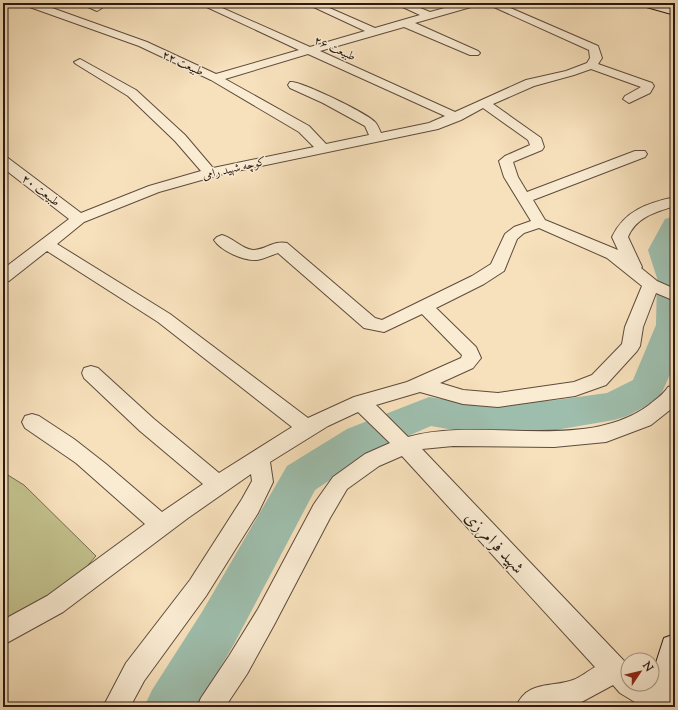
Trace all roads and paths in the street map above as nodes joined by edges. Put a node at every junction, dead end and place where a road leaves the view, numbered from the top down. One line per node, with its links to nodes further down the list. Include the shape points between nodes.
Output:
1 (28, 3): 18 (street, طبیعت ۲۲, via 143,44)
2 (84, 3): 9 (street)
3 (203, 3): 14 (street, طبیعت ۲۶)
4 (310, 3): 13 (street)
5 (399, 3): 11 (street)
6 (474, 3): 11 (street)
7 (490, 3): 17 (street, via 594,48 596,58)
8 (647, 3): 10 (street)
9 (97, 8)
10 (675, 11)
11 (430, 16): 12 (street)
12 (405, 23): 13 (street); 15 (street)
13 (375, 32): 14 (street)
14 (310, 51): 18 (street); 22 (street, طبیعت ۲۶)
15 (474, 53)
16 (80, 62): 27 (street, via 132,93 180,138)
17 (591, 65): 20 (street, via 648,86 646,90); 21 (street, کوچه شهید رامی, via 530,83)
18 (215, 78): 24 (street, طبیعت ۲۲, via 304,129)
19 (294, 84): 23 (street, via 370,124)
20 (629, 99)
21 (484, 103): 22 (street, کوچه شهید رامی); 28 (street, via 534,138 537,147 506,161 511,177)
22 (457, 117): 23 (street, کوچه شهید رامی, via 433,126)
23 (377, 138): 24 (street, کوچه شهید رامی)
24 (323, 149): 27 (street, کوچه شهید رامی)
25 (640, 154): 28 (street)
26 (3, 162): 30 (street, طبیعت ۲۰)
27 (210, 173): 30 (street, کوچه شهید رامی, via 154,189)
28 (524, 198): 31 (street)
29 (675, 202): 35 (street, via 637,214 622,230 620,237)
30 (79, 219): 33 (street, کوچه شهید رامی)
31 (540, 223): 35 (street, via 613,254); 37 (street, via 519,230 510,237 498,268)
32 (222, 240): 37 (street, via 252,255 281,247 370,324 384,326)
33 (46, 244): 34 (street, کوچه شهید رامی); 43 (street, via 164,318)
34 (3, 277)
35 (644, 279): 36 (street); 39 (street, via 632,346 599,380 575,389 498,400 463,397)
36 (675, 295)
37 (425, 307): 39 (street, via 470,352 472,358 467,363)
38 (91, 373): 46 (street)
39 (419, 385): 41 (street)
40 (675, 392): 44 (street, via 671,399 644,419 606,434 554,439 453,438 426,440)
41 (361, 402): 43 (street); 44 (street, شهید فرامرزی)
42 (32, 422): 47 (street, via 87,460)
43 (307, 428): 45 (street)
44 (404, 446): 50 (street, شهید فرامرزی); 55 (street, via 372,460 340,483 322,511 262,624)
45 (259, 458): 46 (street); 54 (street, via 263,482 253,500 198,588 135,672)
46 (218, 485): 47 (street)
47 (161, 525): 48 (street, via 55,604)
48 (3, 633)
49 (675, 649): 53 (street)
50 (620, 675)
51 (620, 680): 56 (street, via 539,699)
52 (641, 692): 53 (street, شهید فرامرزی)
53 (658, 705)
54 (116, 707)
55 (210, 707)
56 (529, 707)

